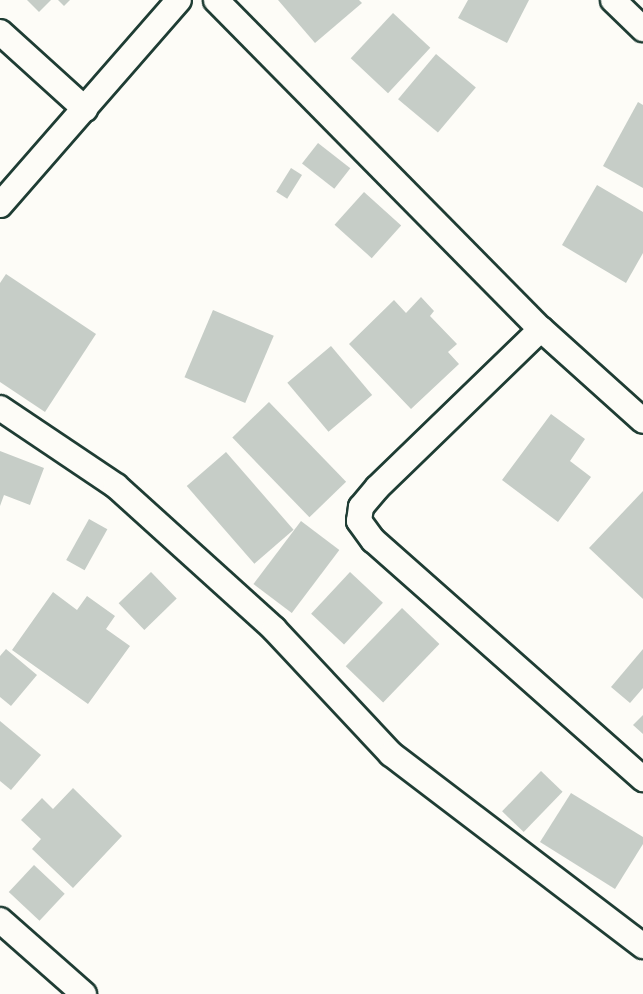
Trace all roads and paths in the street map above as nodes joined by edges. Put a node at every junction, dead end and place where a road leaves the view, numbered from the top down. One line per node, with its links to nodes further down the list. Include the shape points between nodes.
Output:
1 (179, 0): 6 (street)
2 (216, 0): 8 (street)
3 (613, 0): 4 (street)
4 (643, 28)
5 (0, 32): 6 (street)
6 (85, 109): 7 (street)
7 (0, 205)
8 (541, 329): 10 (street); 11 (street, via 377,488 361,507 359,521 373,540)
9 (0, 408): 13 (street, via 116,486 274,629 391,754)
10 (643, 421)
11 (643, 779)
12 (0, 920): 14 (street)
13 (643, 946)
14 (84, 994)

